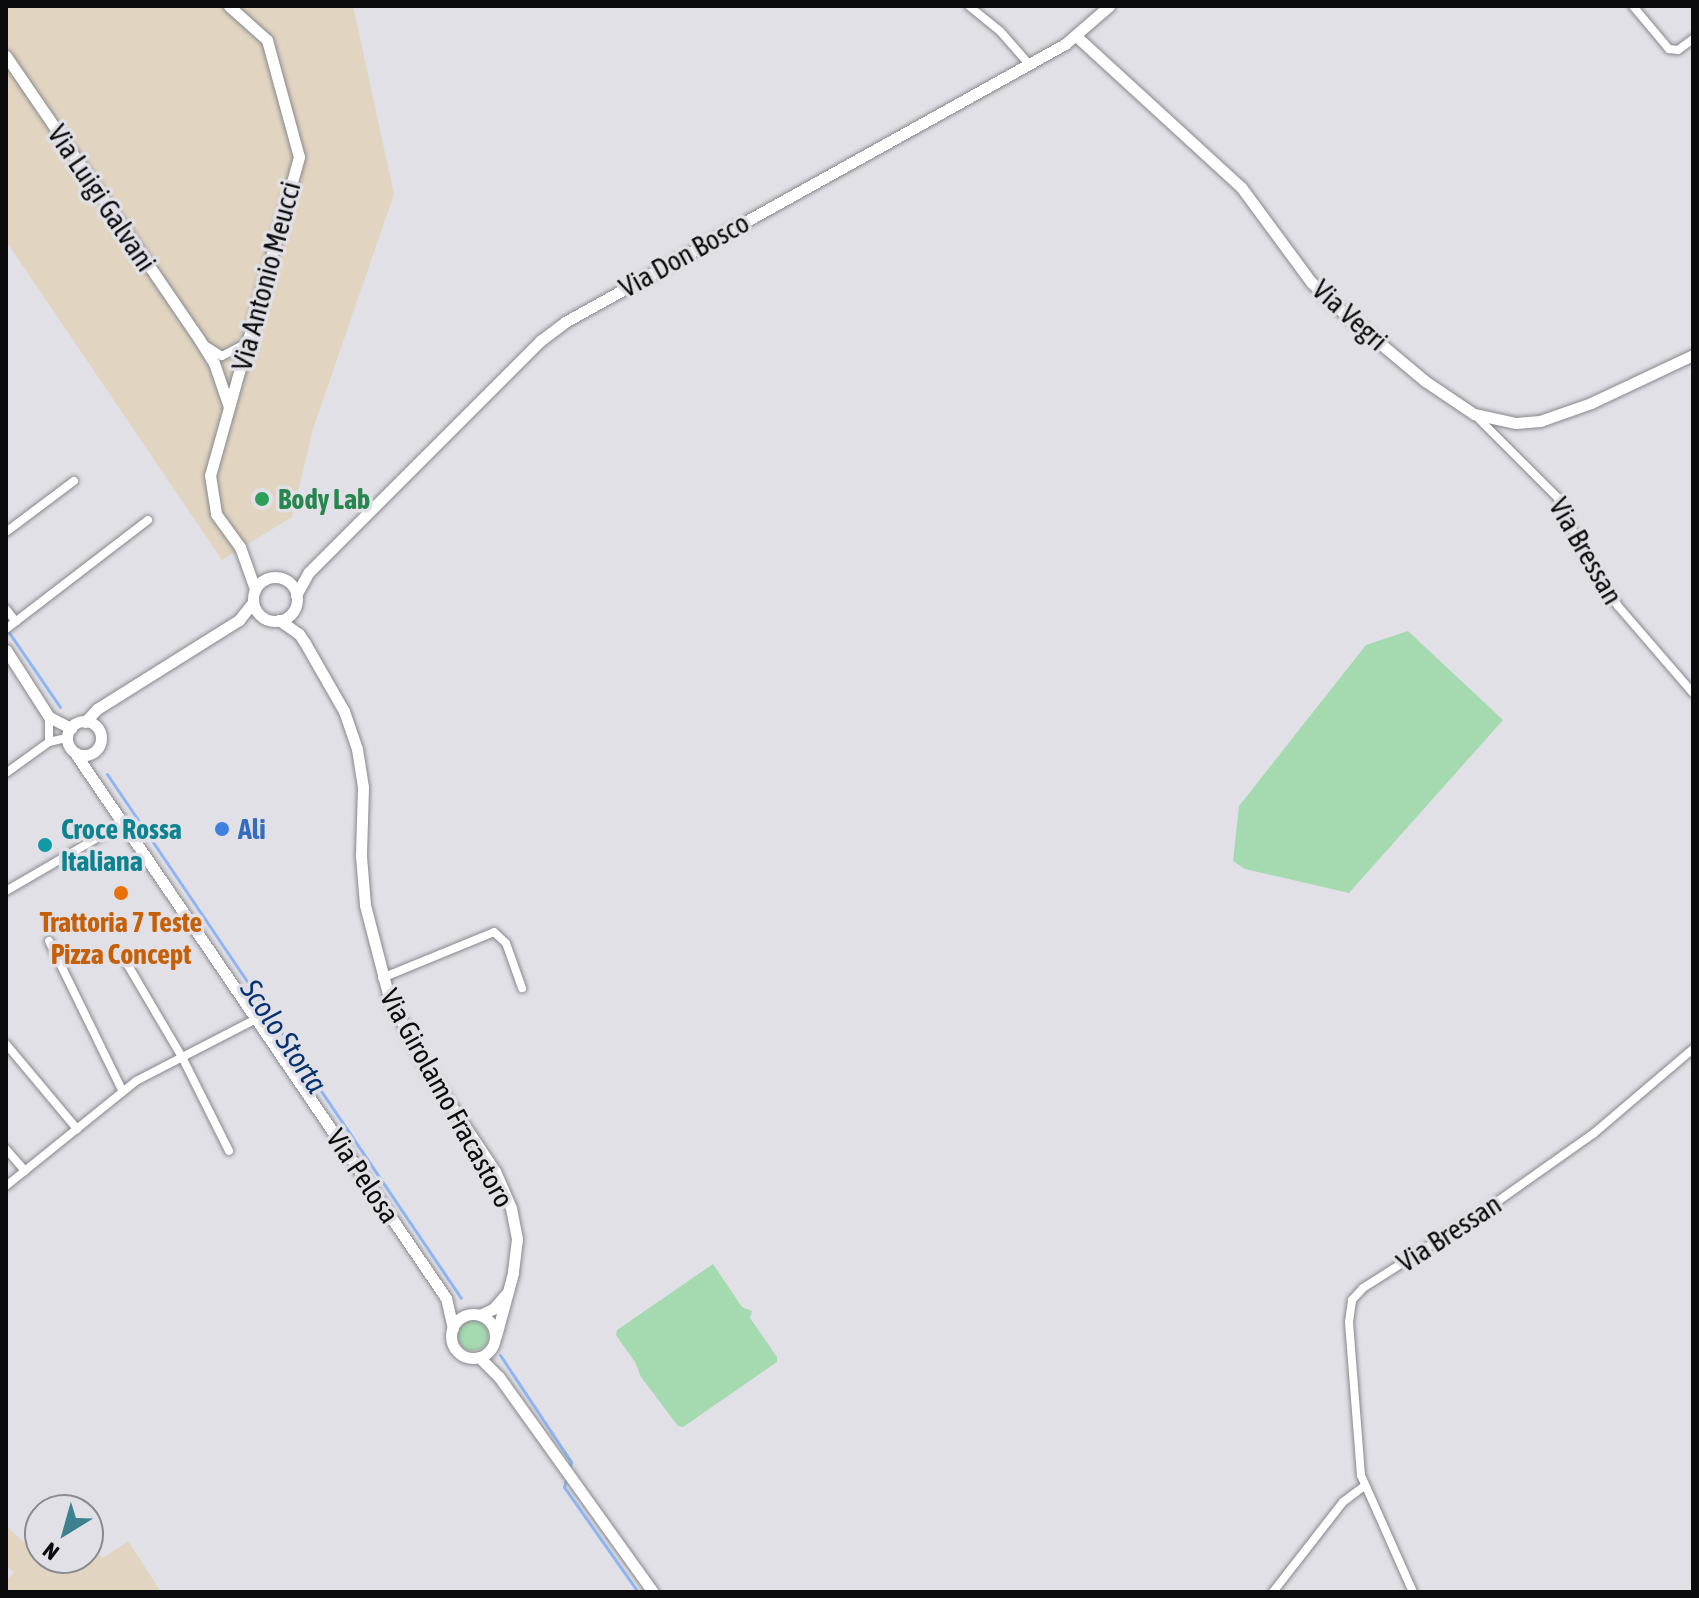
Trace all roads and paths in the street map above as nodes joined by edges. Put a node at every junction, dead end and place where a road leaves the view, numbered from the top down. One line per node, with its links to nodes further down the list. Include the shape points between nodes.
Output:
1 (229, 6): 10 (main road, Via Antonio Meucci, via 267,40 299,157)
2 (969, 6): 8 (street)
3 (1109, 6): 5 (main road, Via Don Bosco)
4 (1633, 6): 6 (street, via 1669,49 1678,50)
5 (1076, 36): 8 (main road, Via Don Bosco); 13 (main road, Via Vegri, via 1241,187 1332,303 1425,381)
6 (1693, 39)
7 (6, 56): 9 (main road, Via Luigi Galvani)
8 (1029, 64): 18 (main road, Via Don Bosco, via 565,322)
9 (199, 339): 10 (street, via 222,356); 12 (main road, Via Luigi Galvani, via 214,363)
10 (250, 340): 12 (main road, Via Antonio Meucci)
11 (1693, 355): 13 (main road, Via Vegri, via 1540,421 1516,423)
12 (229, 407): 17 (main road, Via Antonio Meucci, via 210,475 211,494 216,514)
13 (1474, 414): 32 (street, Via Bressan, via 1558,498 1584,555 1618,606)
14 (74, 481): 16 (street)
15 (148, 520): 29 (street)
16 (6, 532)
17 (244, 556): 19 (main road, Via Antonio Meucci); 21 (main road, Via Antonio Meucci)
18 (309, 572): 20 (main road, Via Don Bosco); 22 (main road, Via Don Bosco)
19 (270, 577): 20 (main road, Via Don Bosco); 21 (main road)
20 (285, 579): 22 (main road)
21 (255, 589): 23 (main road)
22 (296, 595): 24 (main road, Via Don Bosco)
23 (253, 602): 26 (main road); 27 (main road)
24 (295, 608): 28 (main road); 30 (main road, Via Girolamo Fracastoro)
25 (6, 609): 29 (street)
26 (264, 618): 27 (main road); 28 (main road)
27 (239, 620): 33 (main road)
28 (279, 620): 30 (main road, Via Girolamo Fracastoro)
29 (10, 626)
30 (299, 634): 47 (main road, Via Girolamo Fracastoro, via 344,711 357,749 363,787 365,905)
31 (6, 650): 34 (main road)
32 (1693, 693)
33 (106, 704): 35 (main road); 36 (main road)
34 (49, 717): 37 (main road); 38 (street)
35 (85, 722): 36 (main road); 37 (main road)
36 (99, 730): 39 (main road, via 100,745)
37 (69, 733): 38 (street); 40 (main road)
38 (49, 742): 41 (street)
39 (94, 752): 40 (main road); 42 (main road)
40 (75, 753): 42 (main road, Via Pelosa)
41 (6, 773)
42 (90, 777): 43 (main road, Via Pelosa)
43 (123, 823): 44 (street); 49 (main road, Via Pelosa)
44 (6, 891)
45 (49, 941): 53 (street)
46 (126, 962): 52 (street)
47 (382, 978): 48 (street, via 494,932 506,943); 59 (main road, Via Girolamo Fracastoro, via 409,1038 495,1171 511,1208 517,1239)
48 (522, 988)
49 (258, 1018): 52 (street); 60 (main road, Via Pelosa)
50 (6, 1044): 54 (street)
51 (1693, 1049): 67 (street, Via Bressan, via 1593,1134 1357,1294 1349,1322)
52 (182, 1057): 53 (street); 56 (street)
53 (122, 1090): 54 (street)
54 (77, 1129): 57 (street)
55 (6, 1149): 57 (street)
56 (229, 1151)
57 (25, 1171): 58 (street)
58 (6, 1186)
59 (509, 1290): 61 (main road, via 493,1309); 63 (main road, Via Girolamo Fracastoro)
60 (446, 1298): 61 (main road, Via Pelosa); 62 (main road, Via Pelosa)
61 (475, 1314): 62 (main road); 63 (main road, Via Pelosa, via 491,1323)
62 (453, 1328): 65 (main road, Via Pelosa, via 455,1348 465,1357)
63 (496, 1336): 64 (main road)
64 (491, 1349): 65 (main road); 66 (main road, Via Pelosa)
65 (479, 1357): 66 (main road, Via Pelosa)
66 (499, 1377): 68 (main road, Via Pelosa)
67 (1364, 1486): 69 (street, via 1343,1502); 70 (street)
68 (653, 1592)
69 (1273, 1592)
70 (1413, 1592)

